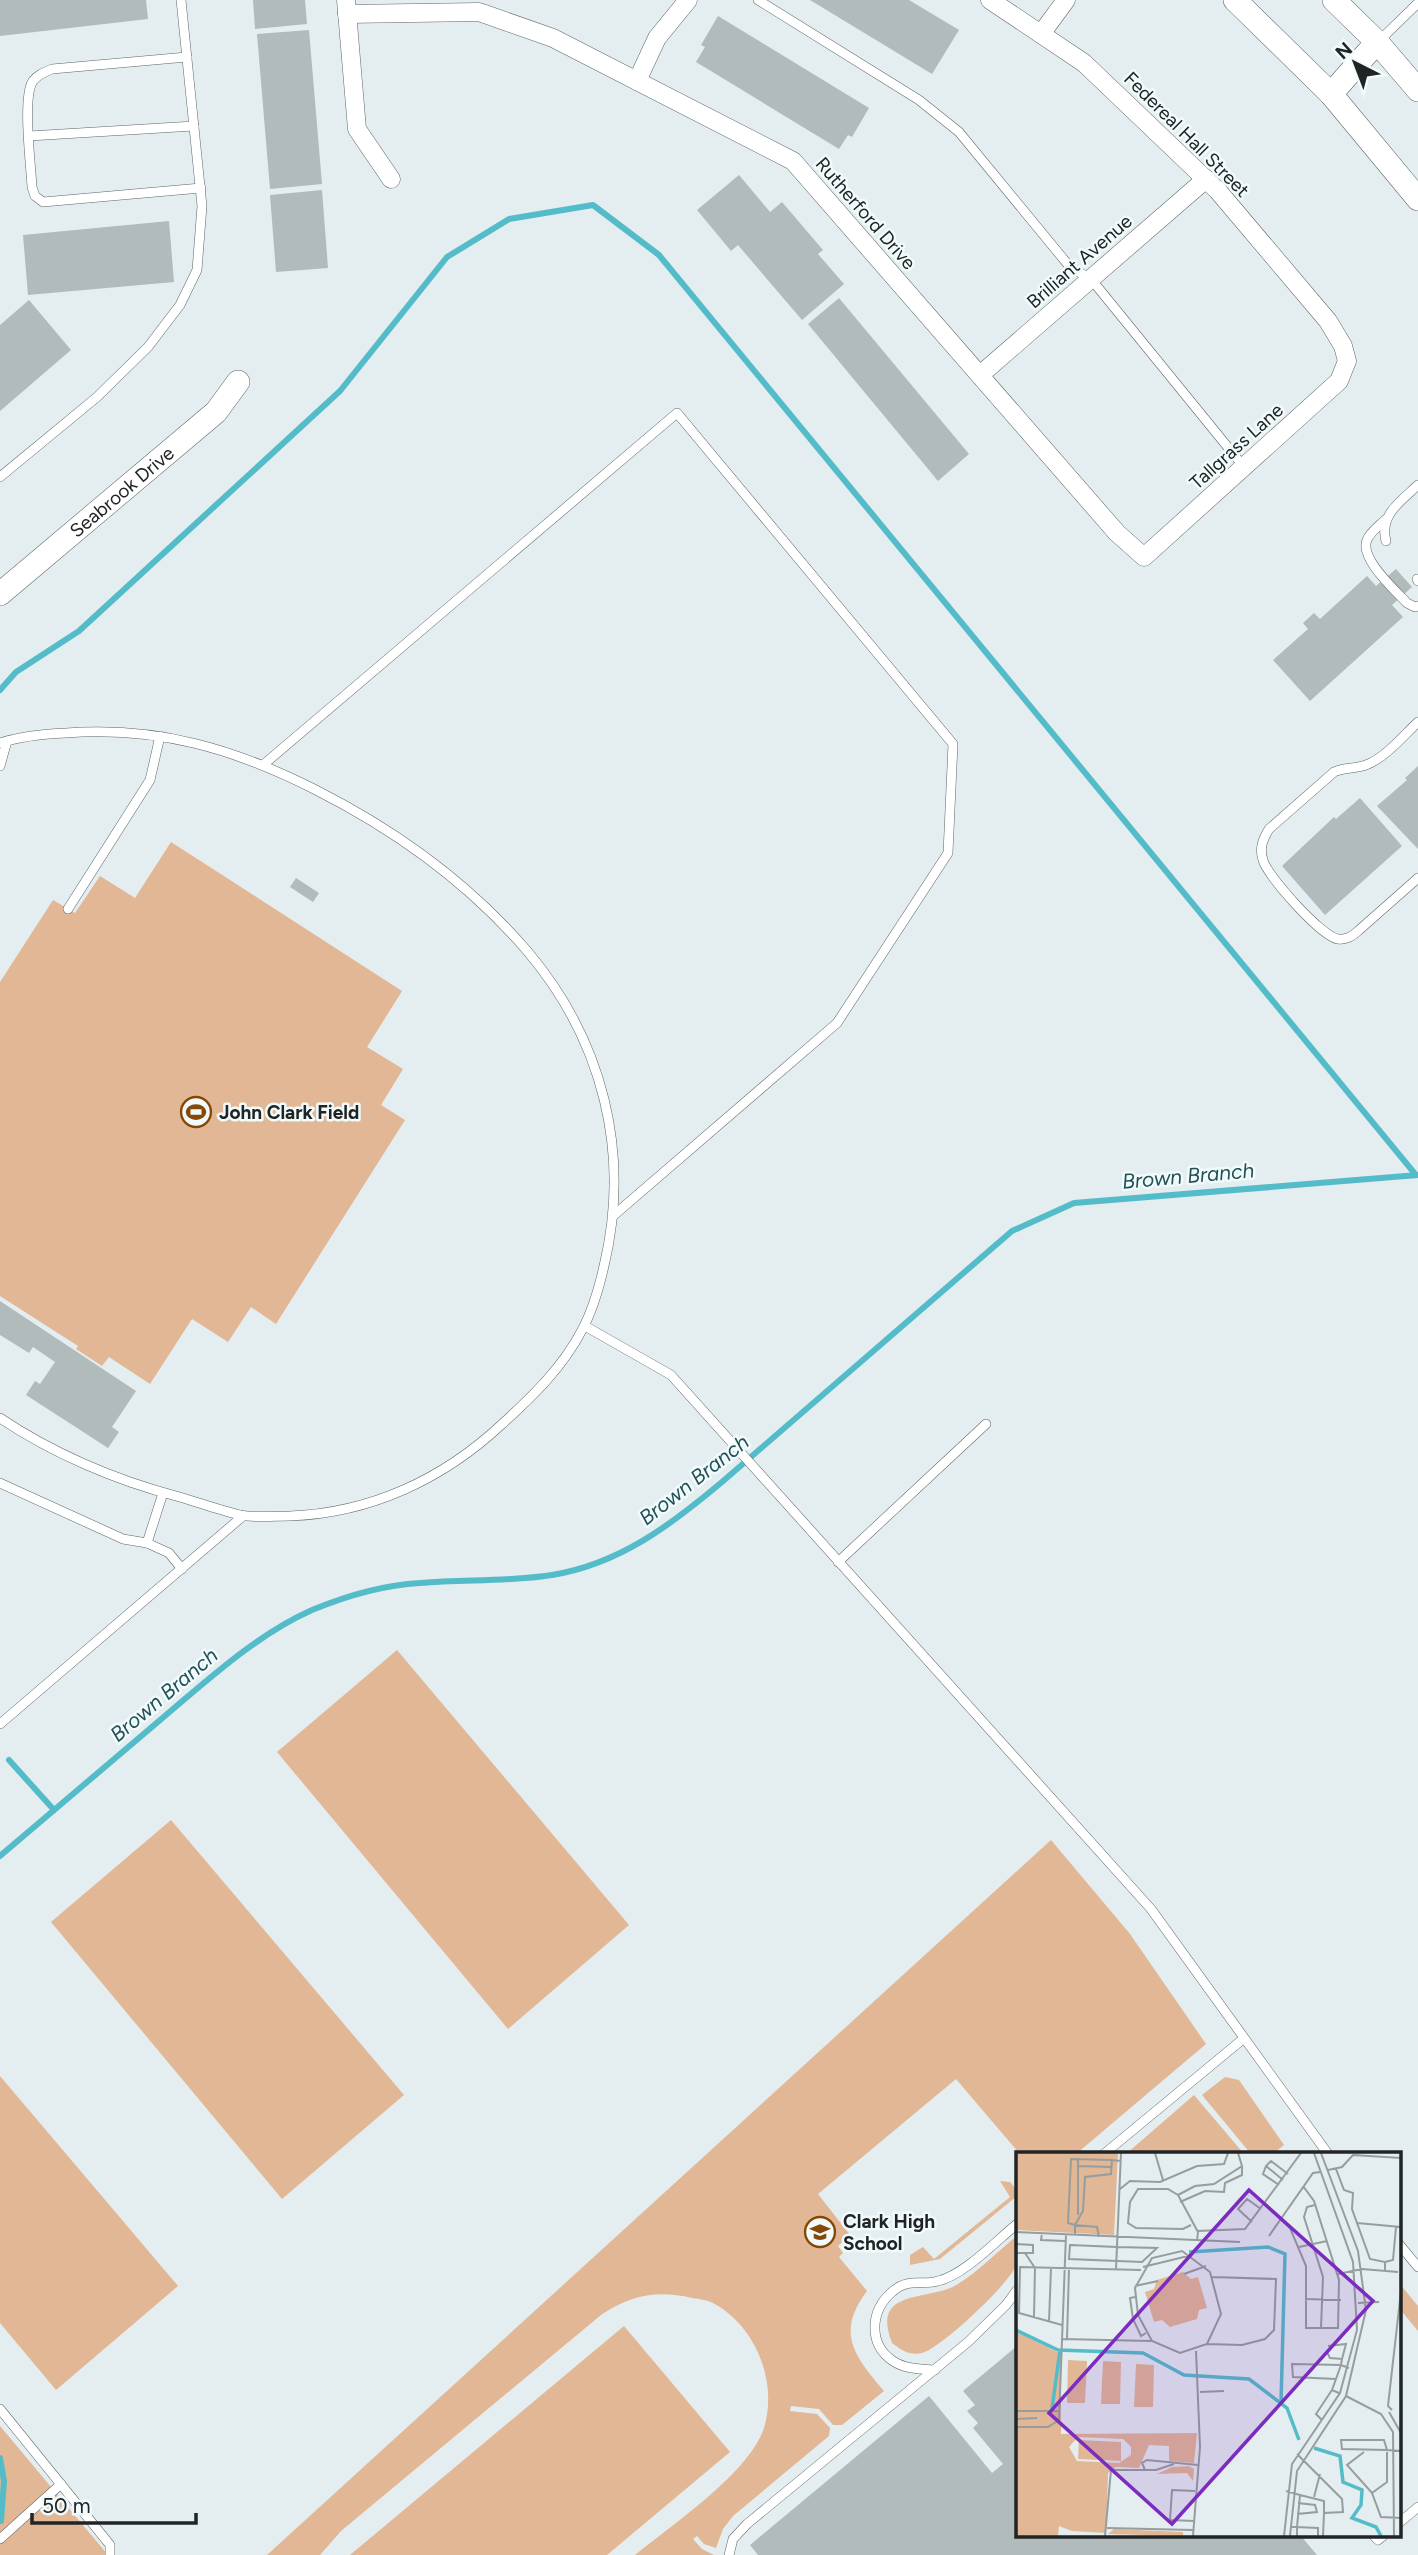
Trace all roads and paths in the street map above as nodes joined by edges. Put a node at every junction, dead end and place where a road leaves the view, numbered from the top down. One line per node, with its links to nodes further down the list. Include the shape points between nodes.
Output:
1 (181, 0): 12 (lane)
2 (688, 0): 13 (street, via 657,38)
3 (758, 0): 22 (lane, via 919,100 959,132 1070,267)
4 (990, 0): 10 (street, Federeal Hall Street)
5 (1066, 0): 10 (street)
6 (1236, 0): 15 (street)
7 (1334, 0): 11 (street)
8 (1418, 3): 11 (lane)
9 (346, 7): 13 (street, Rutherford Drive, via 479,12 553,38); 18 (street, via 357,129)
10 (1041, 34): 19 (street, Federeal Hall Street, via 1084,62)
11 (1377, 43): 14 (street); 15 (street)
12 (187, 57): 16 (lane); 17 (lane, via 52,69 40,74 28,93)
13 (637, 81): 24 (street, Rutherford Drive, via 793,161)
14 (1418, 90)
15 (1331, 94): 21 (street)
16 (194, 126): 17 (lane); 20 (lane)
17 (29, 136): 20 (lane, via 32,187 43,201)
18 (391, 179)
19 (1206, 179): 22 (street, Brilliant Avenue); 23 (street, Federeal Hall Street, via 1328,321)
20 (201, 188): 27 (lane, via 197,270 169,321 97,397)
21 (1418, 199)
22 (1091, 279): 24 (street, Brilliant Avenue); 26 (lane)
23 (1347, 361): 26 (street, Tallgrass Lane, via 1339,381)
24 (979, 375): 31 (street, Rutherford Drive, via 1117,533)
25 (239, 382): 32 (street, Seabrook Drive, via 216,411)
26 (1244, 467): 31 (street, Tallgrass Lane)
27 (0, 477)
28 (1418, 485): 29 (lane)
29 (1385, 520): 30 (lane); 33 (lane, via 1365,543 1367,558 1407,603)
30 (1385, 541)
31 (1144, 557)
32 (0, 594)
33 (1418, 606)
34 (1418, 722): 39 (lane, via 1376,760 1334,772 1269,829 1261,853 1270,874 1320,929 1340,939 1358,931)
35 (160, 736): 36 (lane, via 88,731); 37 (lane, via 219,748); 40 (lane, via 150,780)
36 (3, 742): 38 (lane)
37 (263, 765): 41 (lane, via 348,806 405,842 480,903 527,952 573,1021 594,1068 613,1138); 41 (lane, via 677,413 953,744 948,853 837,1023)
38 (0, 766)
39 (1418, 878)
40 (68, 909)
41 (613, 1216): 42 (lane, via 599,1287)
42 (585, 1326): 47 (lane, via 545,1383 520,1408 471,1450 430,1477 369,1504 336,1511); 49 (lane, via 671,1375)
43 (0, 1418): 46 (lane, via 93,1467)
44 (986, 1424): 49 (lane)
45 (0, 1483): 48 (lane, via 123,1539)
46 (163, 1493): 47 (lane); 48 (lane)
47 (243, 1516): 50 (lane)
48 (147, 1542): 50 (lane, via 169,1553)
49 (838, 1562): 52 (lane, via 1151,1909)
50 (182, 1569): 51 (lane)
51 (0, 1724)
52 (1243, 2039): 53 (lane); 54 (lane)
53 (1106, 2152)
54 (1327, 2152)
55 (1016, 2225): 59 (lane, via 957,2273 937,2282 912,2281 893,2291 880,2307 874,2325 878,2347 913,2369)
56 (1400, 2245): 57 (lane)
57 (1418, 2267)
58 (1016, 2291): 59 (lane)
59 (935, 2370): 66 (lane, via 747,2524 733,2539)
60 (0, 2409): 61 (lane)
61 (61, 2484): 64 (lane); 65 (lane, via 110,2545)
62 (1418, 2507): 63 (lane)
63 (1400, 2522)
64 (0, 2539)
65 (110, 2555)
66 (729, 2555)

